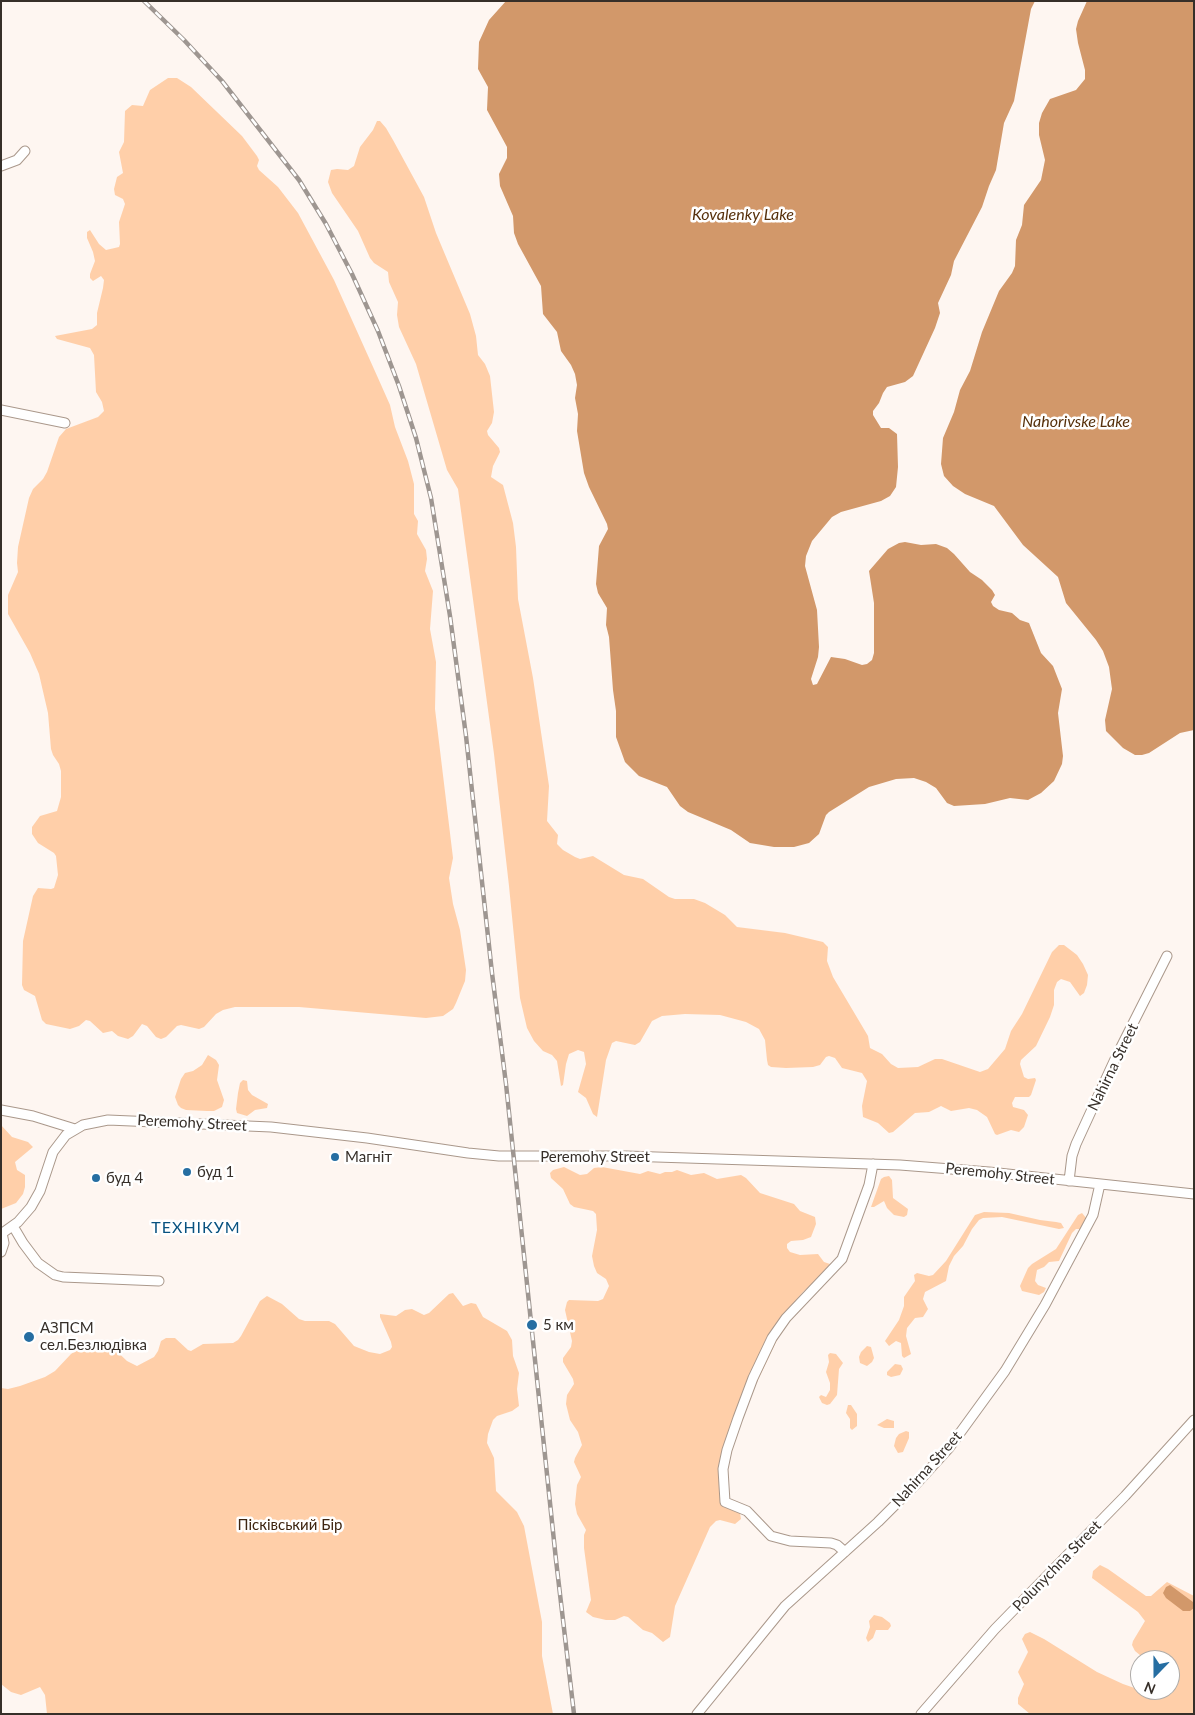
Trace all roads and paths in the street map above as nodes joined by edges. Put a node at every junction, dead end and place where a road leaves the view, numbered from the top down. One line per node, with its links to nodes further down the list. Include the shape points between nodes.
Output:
1 (25, 151): 2 (street, via 17,160)
2 (1, 166)
3 (1, 410): 4 (street)
4 (65, 422)
5 (1167, 956): 9 (street, Nahirna Street, via 1076,1144)
6 (1, 1110): 7 (street)
7 (75, 1129): 8 (street, Peremohy Street, via 91,1122 108,1120 162,1121 300,1130 507,1157 626,1156); 12 (street, via 55,1148 36,1198 27,1213)
8 (873, 1164): 9 (street, Peremohy Street, via 989,1172); 17 (street, via 869,1185 842,1259 786,1318 762,1357 738,1418 723,1469 724,1502 747,1511 771,1536 790,1541 831,1543)
9 (1069, 1182): 10 (street, Peremohy Street)
10 (1100, 1184): 11 (street, Peremohy Street); 17 (street, Nahirna Street, via 1090,1220 1045,1305 997,1383 937,1462)
11 (1194, 1194)
12 (13, 1226): 13 (street); 15 (street, via 38,1263 55,1275)
13 (2, 1234): 14 (street)
14 (1, 1252)
15 (159, 1281)
16 (1194, 1420): 19 (street, Polunychna Street, via 1116,1506 989,1636)
17 (845, 1552): 18 (street, Nahirna Street, via 785,1606)
18 (697, 1714)
19 (921, 1714)

